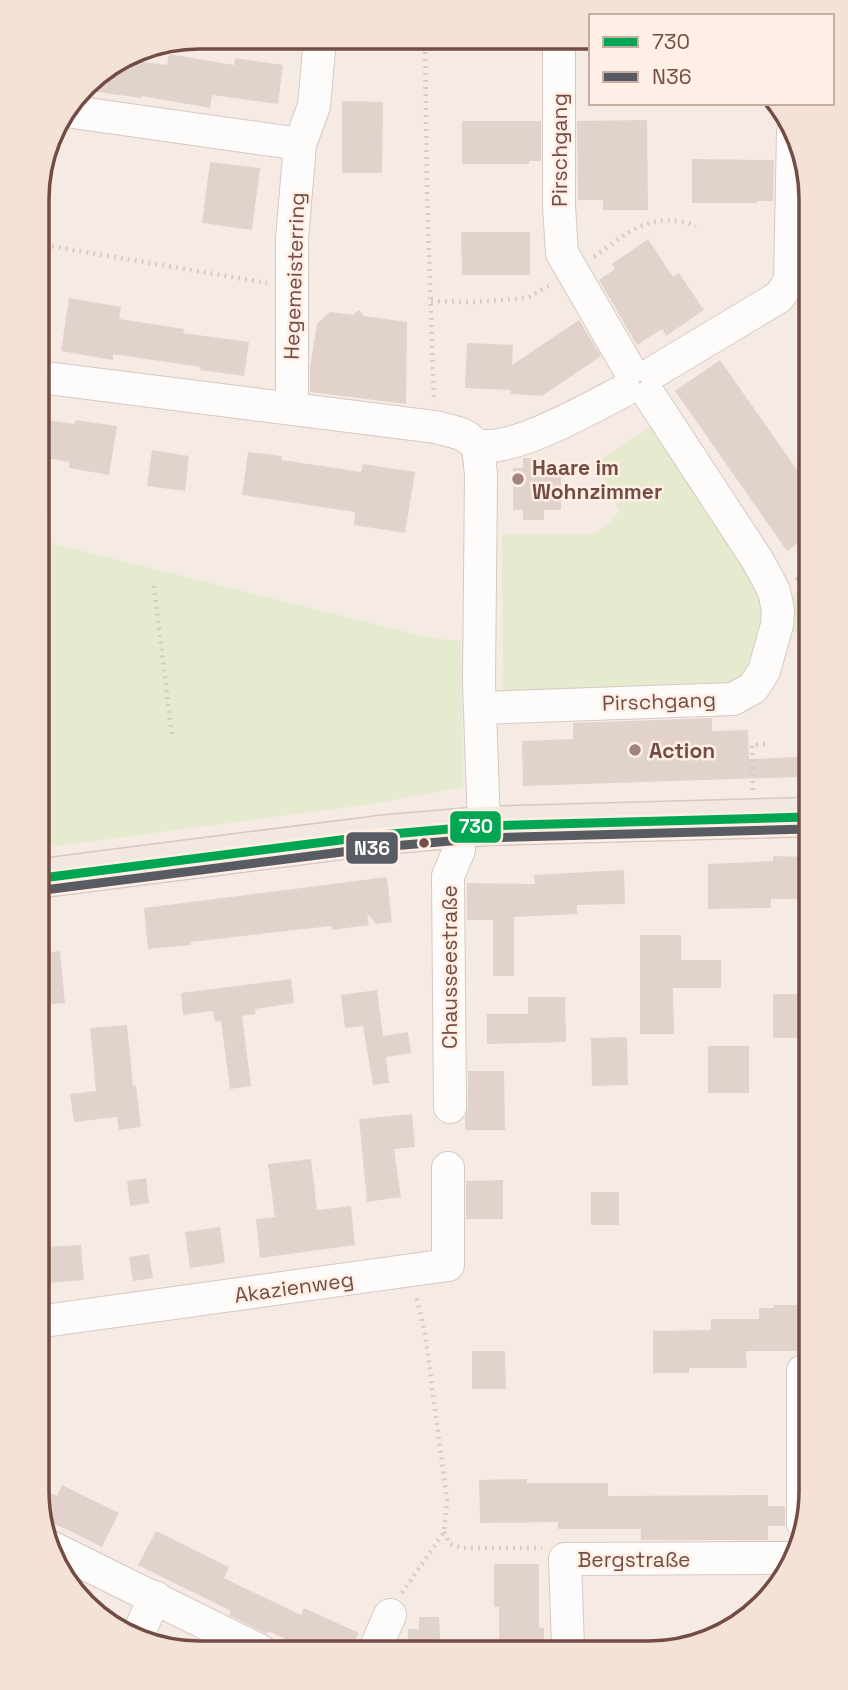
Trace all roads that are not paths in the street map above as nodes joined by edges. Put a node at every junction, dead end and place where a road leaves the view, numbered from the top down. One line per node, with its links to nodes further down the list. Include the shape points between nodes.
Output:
1 (319, 49): 4 (street, Hegemeisterring, via 314,106)
2 (559, 49): 7 (street, Pirschgang, via 562,253)
3 (77, 113): 4 (street)
4 (300, 144): 8 (street, Hegemeisterring, via 292,239)
5 (793, 157): 7 (street, via 790,281 779,297)
6 (49, 378): 8 (street)
7 (640, 382): 9 (street, via 513,442); 10 (street, Pirschgang, via 774,591 778,625 764,671 753,688 733,699)
8 (292, 408): 9 (street, via 435,427 463,434)
9 (478, 445): 10 (street, Chausseestraße)
10 (480, 708): 12 (street, Chausseestraße)
11 (799, 817): 12 (main road)
12 (471, 827): 13 (main road); 14 (street, Chausseestraße, via 448,876)
13 (49, 877)
14 (450, 1107)
15 (449, 1168): 16 (street, Akazienweg, via 448,1265)
16 (49, 1320)
17 (62, 1552): 19 (street)
18 (783, 1558): 24 (street, Bergstraße, via 565,1559)
19 (155, 1597): 21 (street); 22 (street)
20 (390, 1615): 23 (street)
21 (140, 1629)
22 (241, 1641)
23 (379, 1641)
24 (568, 1641)

